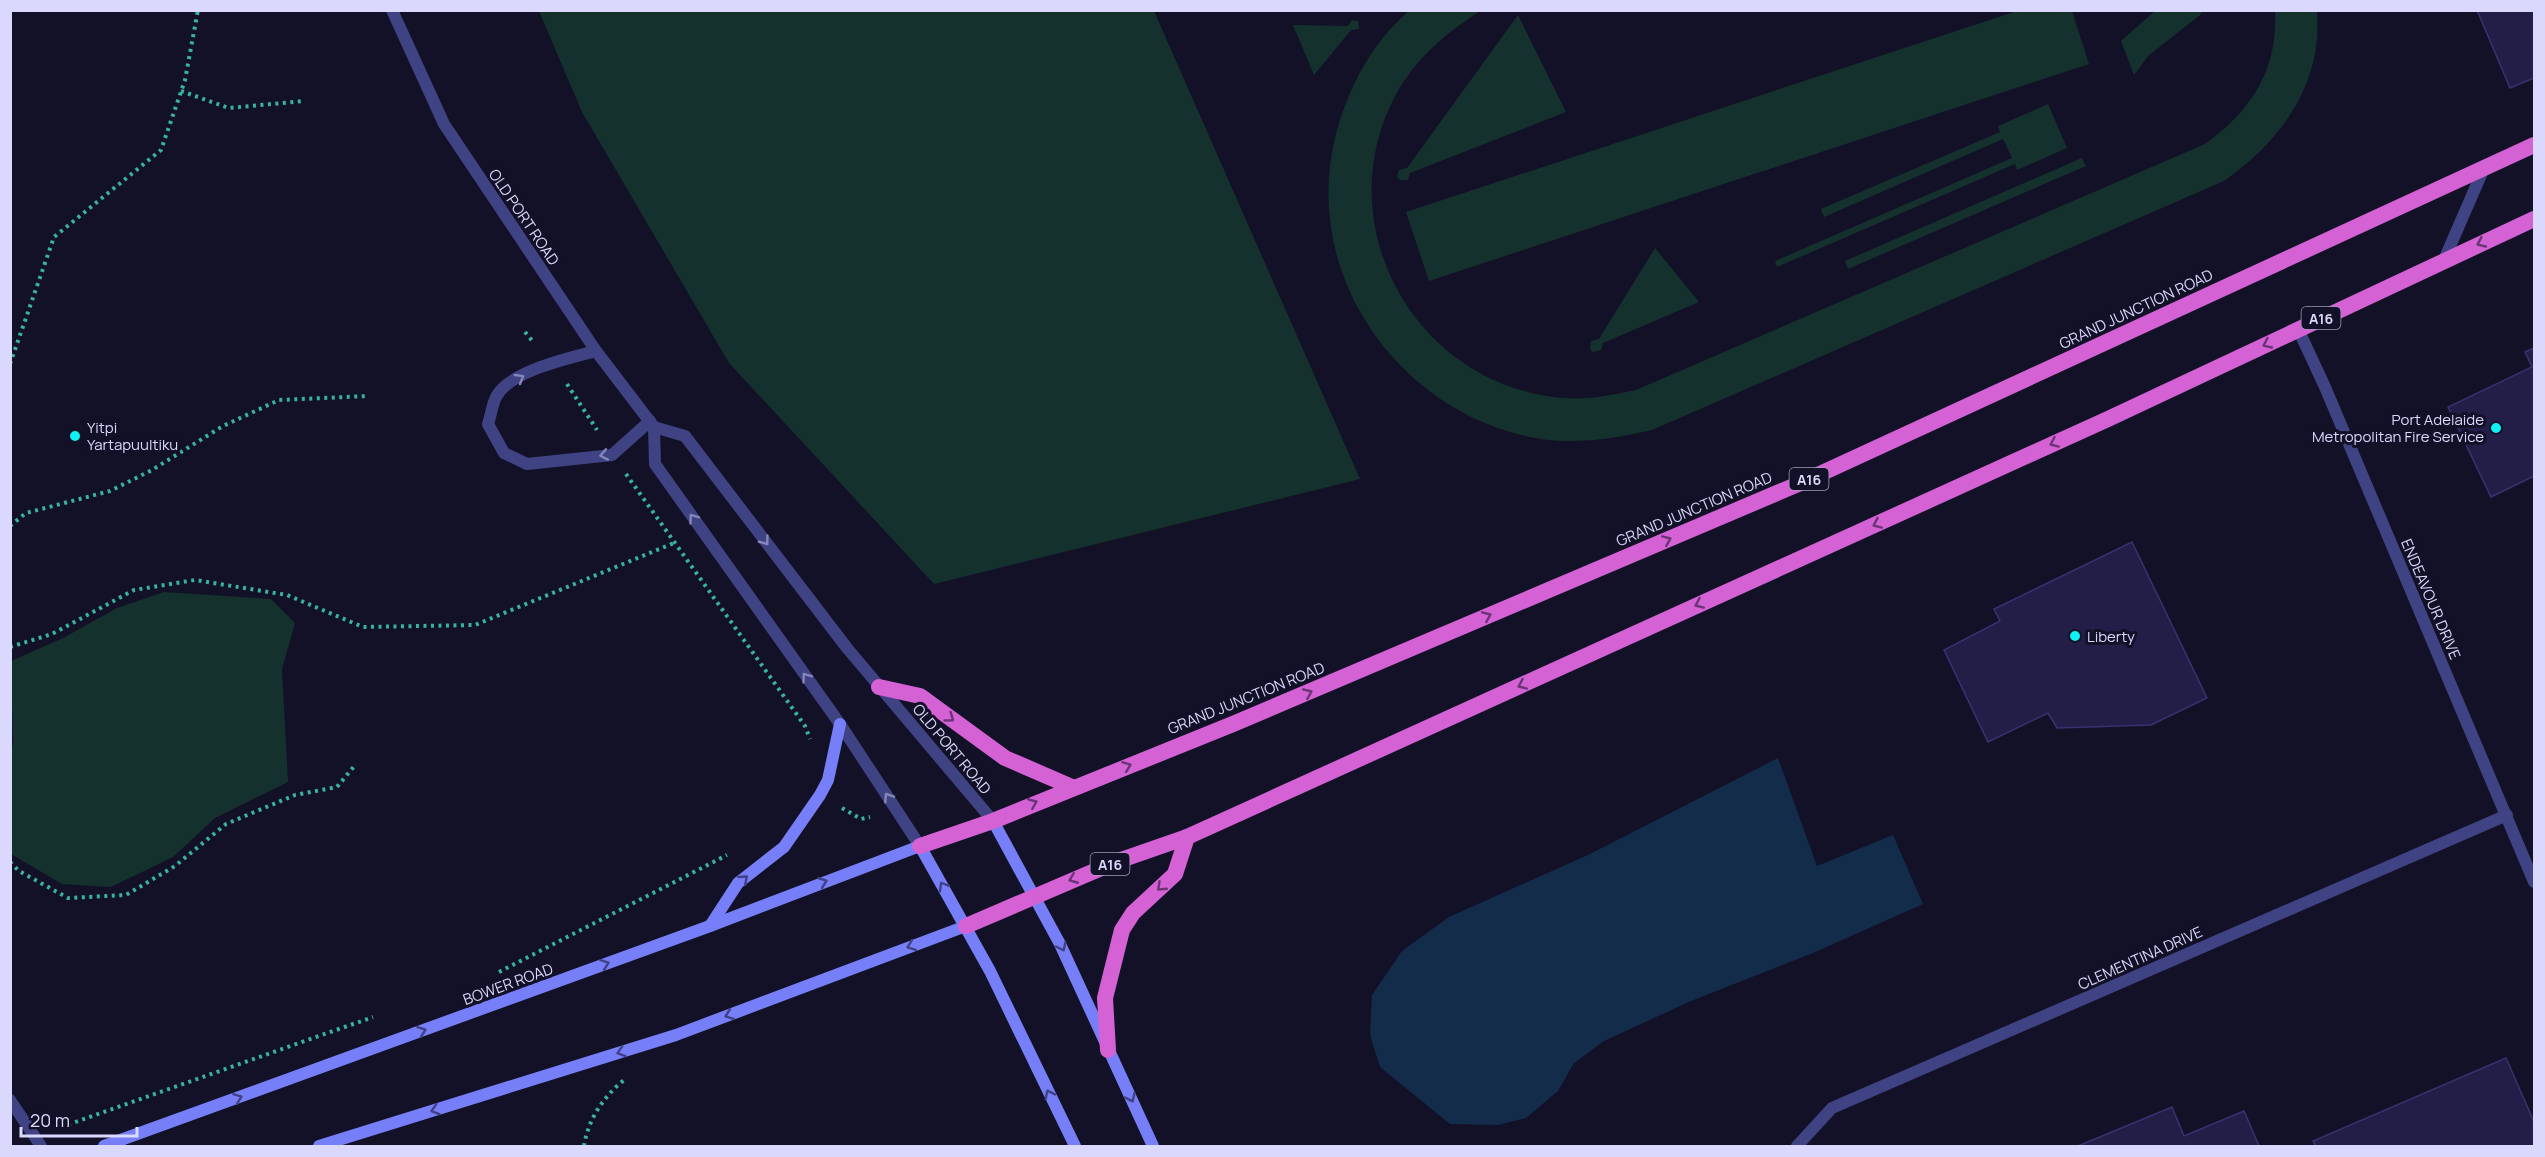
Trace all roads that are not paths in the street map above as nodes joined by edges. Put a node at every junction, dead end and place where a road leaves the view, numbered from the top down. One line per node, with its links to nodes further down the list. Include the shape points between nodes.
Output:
1 (392, 10): 7 (street, OLD PORT ROAD, via 444,124)
2 (2535, 145): 3 (highway, GRAND JUNCTION ROAD / A16)
3 (2484, 168): 5 (street); 11 (highway, GRAND JUNCTION ROAD / A16, one-way to 3, via 1233,724 1796,485)
4 (2535, 219): 5 (highway, A16, one-way to 5)
5 (2444, 261): 6 (highway, A16)
6 (2298, 329): 12 (street, ENDEAVOUR DRIVE); 14 (highway, A16, one-way to 14)
7 (596, 351): 8 (street, OLD PORT ROAD); 8 (street, one-way to 7, via 612,455 527,464 504,453 488,424 496,396 517,377)
8 (652, 424): 9 (street, OLD PORT ROAD, one-way to 9, via 685,436); 10 (street, one-way to 8, via 655,464)
9 (879, 687): 11 (highway, one-way to 11, via 920,696 1005,758); 13 (street, OLD PORT ROAD)
10 (840, 724): 15 (street, one-way to 10); 18 (main road, one-way to 10, via 738,883 784,847 820,795 828,780)
11 (1072, 787): 13 (highway, GRAND JUNCTION ROAD / A16, one-way to 11)
12 (2507, 815): 16 (street, ENDEAVOUR DRIVE); 27 (street, CLEMENTINA DRIVE, via 1832,1108)
13 (993, 821): 15 (highway, GRAND JUNCTION ROAD / A16); 17 (main road, OLD PORT ROAD)
14 (1187, 837): 17 (highway, A16, one-way to 17); 20 (highway, one-way to 20, via 1175,874 1133,913 1122,930 1106,998)
15 (920, 846): 18 (main road, BOWER ROAD / A16, one-way to 15); 19 (main road, one-way to 15)
16 (2535, 882)
17 (1035, 895): 19 (highway, A16); 20 (main road, OLD PORT ROAD, one-way to 20)
18 (710, 926): 23 (main road, BOWER ROAD / A16, one-way to 18)
19 (966, 926): 24 (main road, A16, one-way to 24, via 676,1035); 25 (main road, one-way to 19)
20 (1108, 1050): 26 (main road, OLD PORT ROAD, one-way to 26)
21 (10, 1100): 22 (street)
22 (37, 1141)
23 (104, 1146)
24 (319, 1146)
25 (1075, 1146)
26 (1153, 1146)
27 (1797, 1146)

